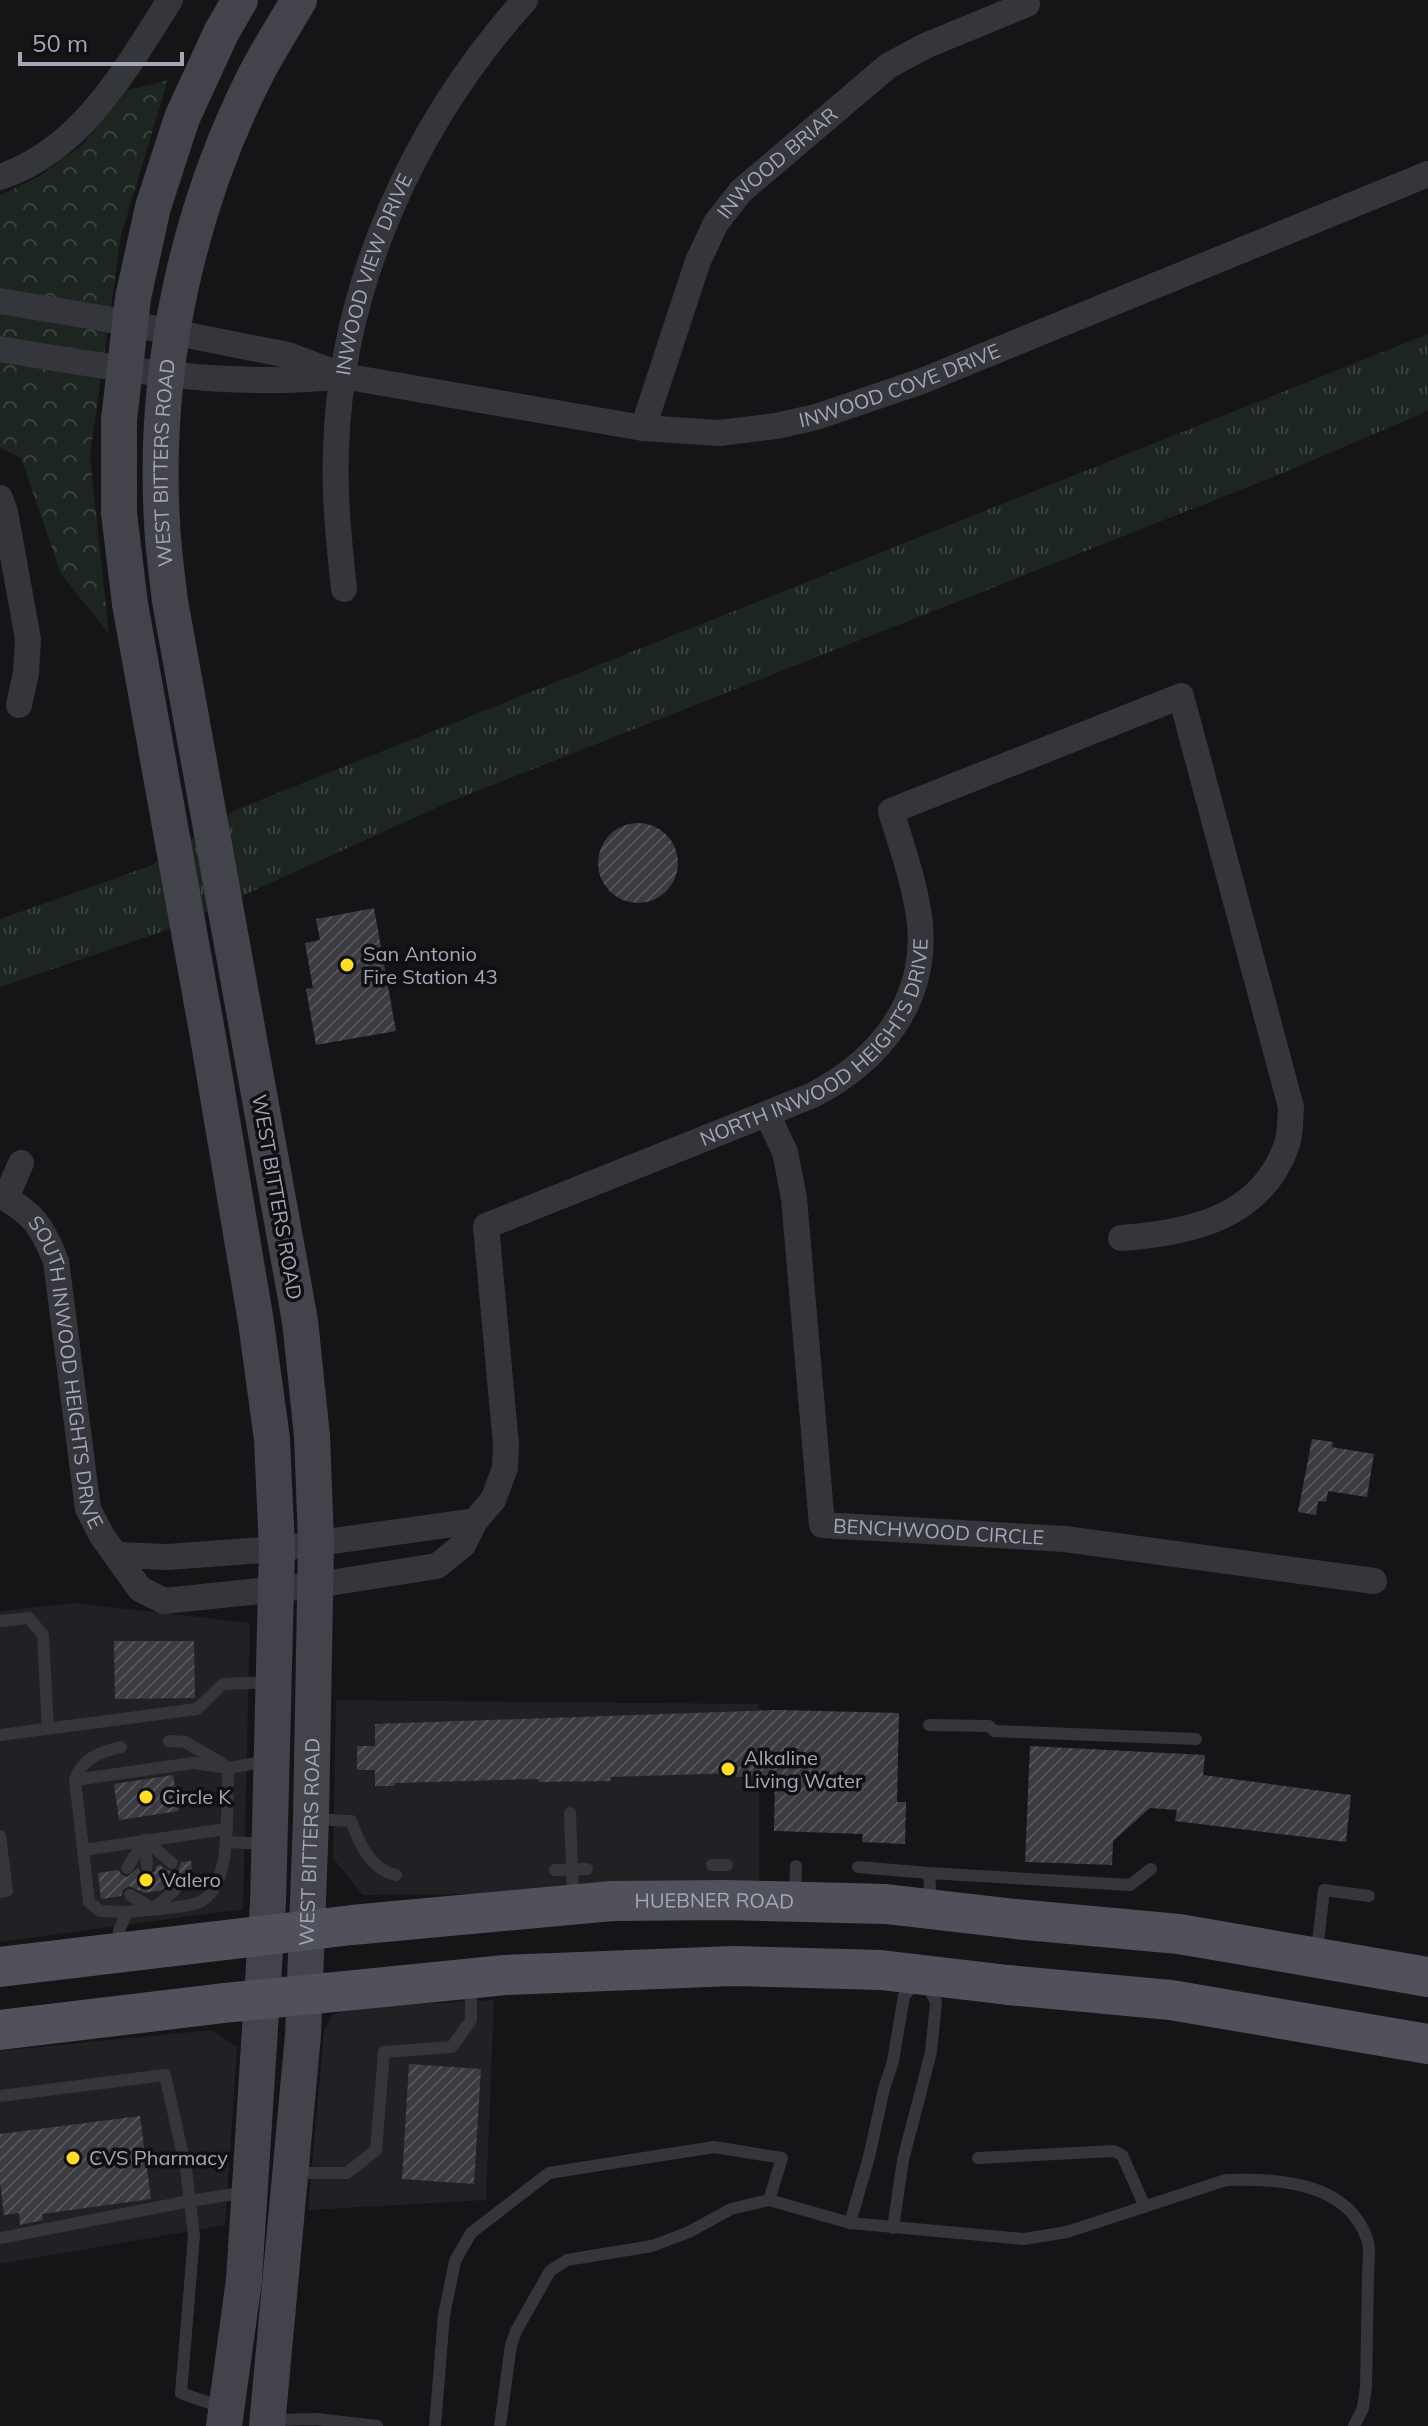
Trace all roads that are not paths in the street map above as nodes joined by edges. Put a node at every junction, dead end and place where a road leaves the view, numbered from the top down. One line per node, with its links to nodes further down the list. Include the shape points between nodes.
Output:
1 (170, 0): 7 (street, via 119,79 71,137)
2 (240, 0): 9 (main road, WEST BITTERS ROAD, via 182,118 153,207)
3 (299, 0): 10 (main road, WEST BITTERS ROAD, via 257,73 222,150)
4 (525, 0): 15 (street, INWOOD VIEW DRIVE, via 447,100 411,164 362,287)
5 (1025, 0): 17 (street, INWOOD BRIAR, via 1027,4 888,66 741,191 716,223 698,261)
6 (1428, 174): 17 (street, INWOOD COVE DRIVE, via 922,381 816,417 719,433)
7 (0, 177)
8 (0, 301): 9 (street, INWOOD COVE DRIVE)
9 (130, 324): 10 (street, INWOOD COVE DRIVE); 13 (main road, WEST BITTERS ROAD)
10 (173, 332): 12 (street, INWOOD COVE DRIVE); 14 (main road, WEST BITTERS ROAD)
11 (0, 349): 13 (street, INWOOD COVE DRIVE)
12 (268, 351): 15 (street, INWOOD COVE DRIVE); 16 (street)
13 (124, 370): 14 (street, INWOOD COVE DRIVE); 21 (main road, WEST BITTERS ROAD, via 119,513 145,697)
14 (166, 375): 16 (street, INWOOD COVE DRIVE); 21 (main road, WEST BITTERS ROAD, via 162,521)
15 (343, 376): 16 (street, INWOOD COVE DRIVE); 17 (street, INWOOD COVE DRIVE); 19 (street, INWOOD VIEW DRIVE, via 336,448)
16 (265, 380)
17 (643, 428)
18 (0, 498): 20 (street, via 28,639)
19 (344, 589)
20 (19, 705)
21 (209, 933): 22 (main road, WEST BITTERS ROAD)
22 (228, 1034): 29 (main road, WEST BITTERS ROAD, via 300,1321); 30 (main road, WEST BITTERS ROAD, via 272,1439)
23 (767, 1114): 26 (street, NORTH INWOOD HEIGHTS DRIVE, via 833,1085 861,1065 893,1029 909,997 920,926 891,811 1181,696 1291,1107 1288,1142 1266,1184 1240,1208 1165,1235); 27 (street, NORTH INWOOD HEIGHTS DRIVE, via 486,1226 506,1445 505,1468 493,1500); 34 (street, BENCHWOOD CIRCLE, via 785,1152 794,1198 822,1525 1065,1539)
24 (21, 1163): 25 (street, SOUTH INWOOD HEIGHTS DRIVE)
25 (3, 1197): 31 (street, SOUTH INWOOD HEIGHTS DRIVE, via 25,1209 45,1232 56,1261 88,1509)
26 (1121, 1238)
27 (475, 1521): 28 (street); 33 (street, NORTH INWOOD HEIGHTS DRIVE, via 463,1545 437,1566)
28 (419, 1528): 29 (street); 33 (street)
29 (316, 1542): 30 (street, SOUTH INWOOD HEIGHTS DRIVE); 35 (main road, WEST BITTERS ROAD)
30 (277, 1549): 32 (street, SOUTH INWOOD HEIGHTS DRIVE); 36 (main road, WEST BITTERS ROAD)
31 (117, 1555): 32 (street, SOUTH INWOOD HEIGHTS DRIVE); 37 (street, SOUTH INWOOD HEIGHTS DRIVE, via 140,1589 164,1601)
32 (180, 1556): 37 (street)
33 (422, 1568): 35 (street, NORTH INWOOD HEIGHTS DRIVE)
34 (1374, 1581)
35 (317, 1585): 36 (street, NORTH INWOOD HEIGHTS DRIVE); 50 (main road, WEST BITTERS ROAD)
36 (277, 1590): 37 (street, SOUTH INWOOD HEIGHTS DRIVE); 39 (main road, WEST BITTERS ROAD)
37 (179, 1600)
38 (0, 1621): 41 (lane, via 29,1618 43,1635)
39 (275, 1682): 41 (lane, via 223,1684 197,1709); 46 (main road, WEST BITTERS ROAD)
40 (929, 1725): 43 (lane)
41 (48, 1729): 42 (lane)
42 (0, 1735)
43 (1196, 1739)
44 (169, 1741): 47 (lane, via 185,1742)
45 (121, 1747): 48 (lane, via 92,1756)
46 (274, 1760): 47 (lane); 54 (main road, WEST BITTERS ROAD)
47 (229, 1768): 48 (lane, via 193,1763); 52 (lane)
48 (75, 1780): 55 (lane)
49 (570, 1813): 62 (lane)
50 (311, 1819): 61 (lane, via 351,1821 368,1855); 72 (main road, WEST BITTERS ROAD)
51 (0, 1836): 64 (lane, via 7,1891)
52 (227, 1836): 53 (lane); 54 (lane); 69 (lane, via 216,1887 200,1903)
53 (145, 1840): 55 (lane); 56 (lane); 57 (lane); 59 (lane)
54 (270, 1844): 74 (main road, WEST BITTERS ROAD)
55 (83, 1850): 71 (lane, via 89,1902 100,1911)
56 (172, 1863)
57 (147, 1866)
58 (858, 1867): 65 (lane)
59 (127, 1868)
60 (1151, 1869): 65 (lane, via 1130,1885)
61 (396, 1875)
62 (572, 1878): 65 (main road, HUEBNER ROAD, via 612,1901 723,1878 795,1884 886,1904); 72 (main road, HUEBNER ROAD)
63 (175, 1890): 70 (lane)
64 (0, 1892)
65 (930, 1892): 76 (main road, HUEBNER ROAD); 78 (main road)
66 (151, 1894): 70 (lane)
67 (130, 1895): 70 (lane)
68 (1369, 1896): 76 (lane, via 1324,1890)
69 (178, 1906): 70 (lane); 73 (lane)
70 (153, 1909): 71 (lane)
71 (127, 1912): 75 (lane, via 119,1931)
72 (307, 1930): 74 (main road, HUEBNER ROAD); 81 (main road, WEST BITTERS ROAD)
73 (182, 1934): 74 (main road, HUEBNER ROAD); 75 (main road, HUEBNER ROAD)
74 (267, 1935): 82 (main road, WEST BITTERS ROAD)
75 (123, 1952): 77 (main road, HUEBNER ROAD)
76 (1316, 1958): 79 (main road, HUEBNER ROAD)
77 (0, 1967)
78 (922, 1975): 80 (main road, via 733,1966); 84 (main road, via 1171,2000); 92 (lane, via 904,1996 893,2061); 93 (lane, via 936,2002 931,2052 903,2160)
79 (1428, 1977)
80 (471, 1979): 81 (main road); 87 (lane, via 471,2020 452,2047 384,2052 376,2150 347,2173)
81 (304, 1995): 82 (main road); 87 (main road, WEST BITTERS ROAD)
82 (263, 1999): 83 (main road); 88 (main road, WEST BITTERS ROAD)
83 (0, 2030)
84 (1428, 2044)
85 (0, 2096): 90 (lane, via 165,2075)
86 (978, 2158): 91 (lane, via 1114,2151 1122,2155)
87 (292, 2173): 96 (main road, WEST BITTERS ROAD)
88 (250, 2192): 90 (lane); 95 (main road, WEST BITTERS ROAD)
89 (769, 2200): 92 (lane); 98 (lane, via 782,2158 714,2147 549,2173 471,2233 455,2261 444,2315); 99 (lane, via 731,2209 652,2246 582,2255 550,2271 511,2345)
90 (190, 2201): 94 (lane); 95 (lane, via 194,2236 181,2393)
91 (1145, 2207): 93 (lane, via 1067,2232 1024,2239); 100 (lane, via 1226,2180 1252,2179 1312,2187 1351,2209 1368,2241 1366,2387)
92 (850, 2223): 93 (lane)
93 (893, 2228)
94 (0, 2238)
95 (225, 2418): 96 (main road)
96 (268, 2423): 97 (lane, via 317,2419)
97 (377, 2426)
98 (435, 2426)
99 (500, 2426)
100 (1354, 2426)

